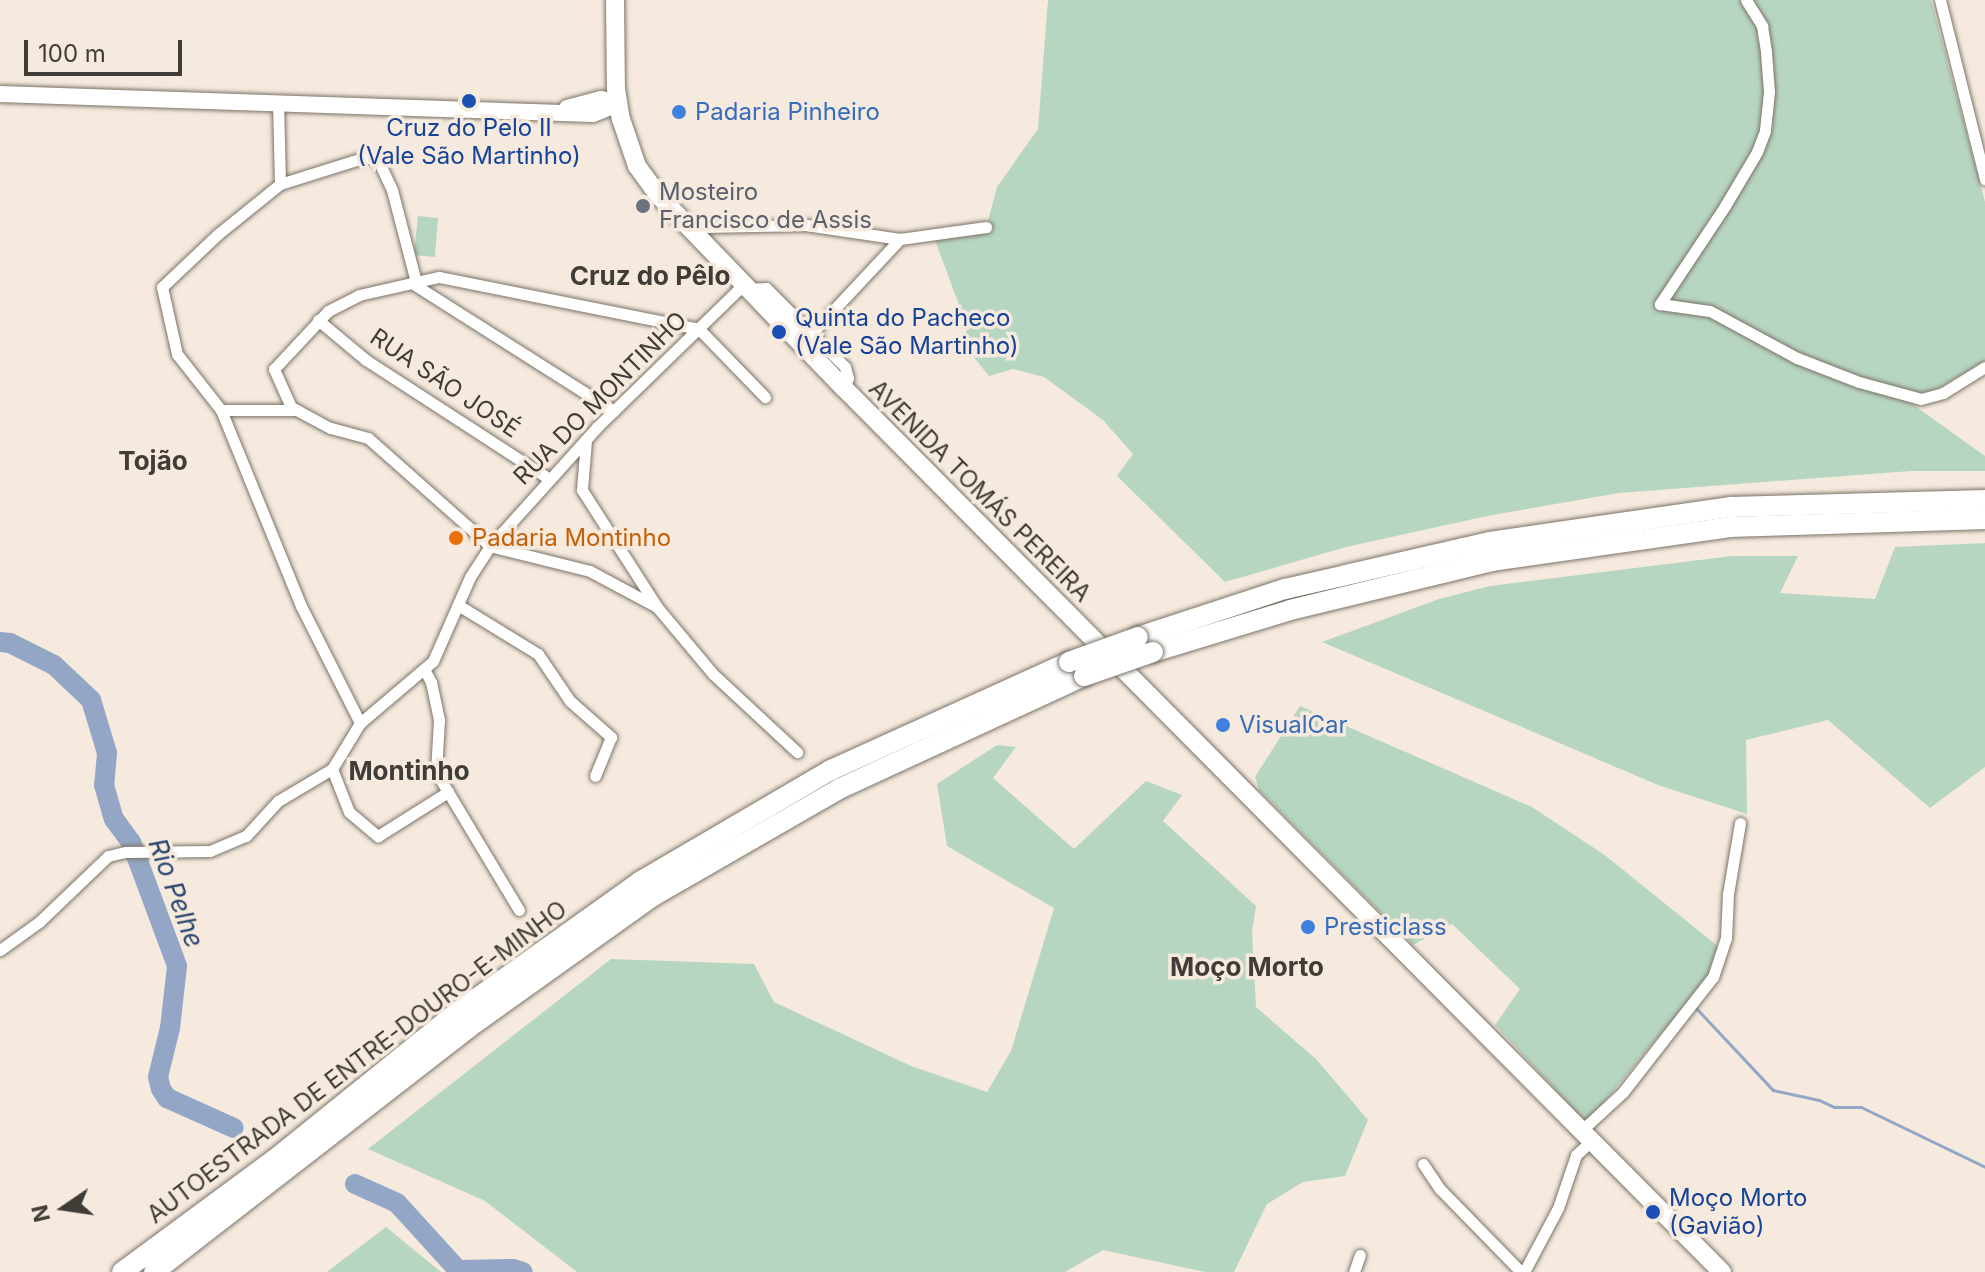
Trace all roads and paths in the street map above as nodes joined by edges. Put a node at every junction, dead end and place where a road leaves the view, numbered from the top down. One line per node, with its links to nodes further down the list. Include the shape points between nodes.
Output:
1 (615, 0): 4 (main road, AVENIDA TOMÁS PEREIRA)
2 (1746, 0): 20 (street, via 1762,26 1766,52 1765,131 1725,206 1660,304 1721,315 1797,358 1921,399 1943,393)
3 (1940, 0): 10 (street)
4 (615, 69): 7 (main road, AVENIDA TOMÁS PEREIRA); 8 (main road)
5 (0, 94): 6 (main road)
6 (278, 101): 8 (main road); 11 (street)
7 (618, 104): 8 (main road); 9 (main road, AVENIDA TOMÁS PEREIRA)
8 (589, 108): 9 (main road, via 618,133)
9 (631, 153): 13 (main road, AVENIDA TOMÁS PEREIRA, via 651,186)
10 (1985, 179)
11 (280, 184): 15 (street, via 366,157 379,162 392,190); 23 (street, via 162,287 177,354)
12 (986, 227): 14 (street)
13 (695, 234): 14 (street, via 702,227 806,225); 16 (main road, AVENIDA TOMÁS PEREIRA)
14 (900, 239): 19 (street)
15 (414, 282): 17 (street, via 359,295); 18 (street, via 439,277); 25 (street)
16 (747, 287): 18 (street, RUA DO MONTINHO); 19 (street, via 766,288); 21 (main road, AVENIDA TOMÁS PEREIRA)
17 (318, 320): 24 (street, via 274,369); 27 (street, RUA SÃO JOSÉ, via 366,360)
18 (699, 329): 22 (street); 25 (street, RUA DO MONTINHO)
19 (812, 333): 21 (street, via 845,367)
20 (1985, 367)
21 (844, 388): 43 (main road, AVENIDA TOMÁS PEREIRA)
22 (765, 397)
23 (221, 410): 24 (street); 35 (street, via 301,606)
24 (297, 410): 30 (street, via 330,428 368,438)
25 (614, 411): 26 (street, RUA DO MONTINHO)
26 (586, 439): 27 (street, RUA DO MONTINHO); 32 (street, via 582,490)
27 (549, 479): 30 (street, RUA DO MONTINHO)
28 (1985, 500): 34 (highway, AUTOESTRADA DE ENTRE-DOURO-E-MINHO, bridge, via 1731,507 1490,542 1285,589 1138,637)
29 (1985, 519): 34 (highway, AUTOESTRADA DE ENTRE-DOURO-E-MINHO, bridge, via 1731,527 1492,561)
30 (490, 546): 31 (street, RUA DO MONTINHO); 32 (street, via 590,571)
31 (458, 605): 33 (street, RUA DO MONTINHO, via 433,661); 38 (street, via 538,654 570,701 611,737)
32 (657, 607): 36 (street, via 713,674)
33 (424, 669): 35 (street, RUA DO MONTINHO); 39 (street, via 439,720 436,772)
34 (1076, 669): 46 (highway, AUTOESTRADA DE ENTRE-DOURO-E-MINHO, via 831,770 641,881 456,1013 274,1160); 47 (highway, AUTOESTRADA DE ENTRE-DOURO-E-MINHO, via 839,789 653,896 468,1028)
35 (360, 723): 37 (street, RUA DO MONTINHO)
36 (797, 752)
37 (332, 769): 39 (street, via 349,812 378,836); 42 (street, via 278,801 246,836 210,851 108,856 39,922)
38 (595, 776)
39 (448, 792): 41 (street)
40 (1740, 823): 43 (street, via 1721,959 1713,977)
41 (519, 910)
42 (0, 950)
43 (1587, 1135): 49 (street, via 1558,1208); 50 (main road, AVENIDA TOMÁS PEREIRA)
44 (1423, 1164): 49 (street, via 1440,1189)
45 (1360, 1255): 48 (street)
46 (122, 1272)
47 (154, 1272)
48 (1354, 1272)
49 (1522, 1272)
50 (1722, 1272)

